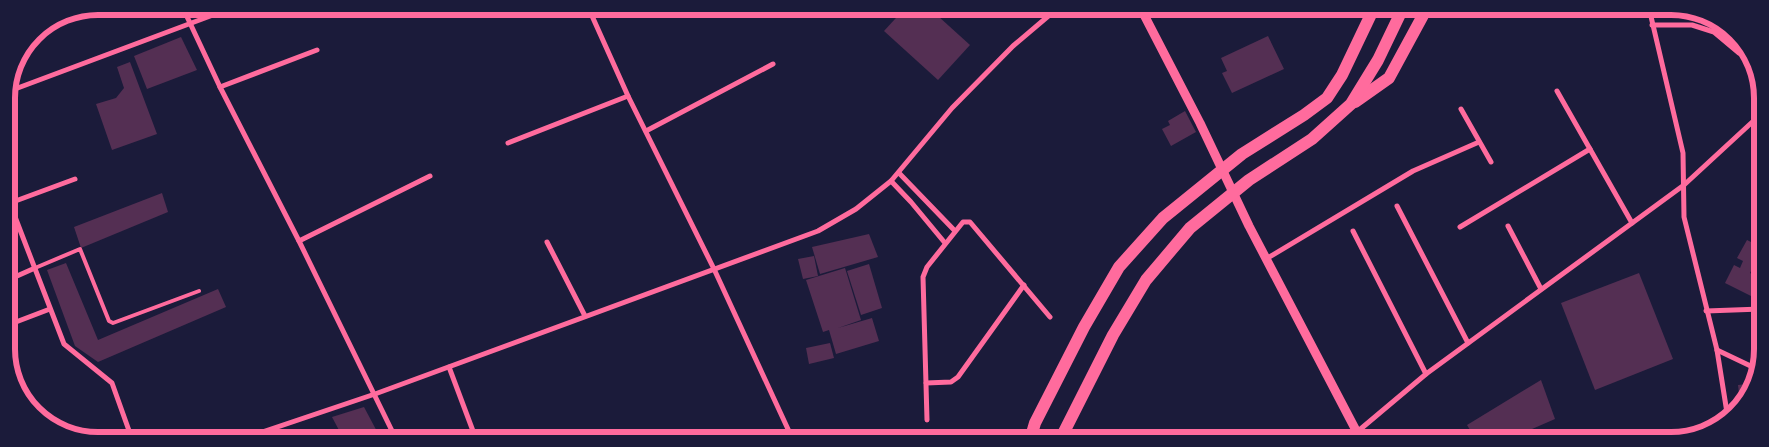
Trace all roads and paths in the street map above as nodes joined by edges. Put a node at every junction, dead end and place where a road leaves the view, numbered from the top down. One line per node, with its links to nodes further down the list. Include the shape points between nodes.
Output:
1 (187, 15): 10 (street)
2 (211, 15): 10 (street)
3 (592, 15): 18 (street)
4 (1050, 15): 27 (street, via 1013,46 952,108)
5 (1144, 15): 43 (street)
6 (1371, 15): 70 (main road, via 1342,75 1327,98 1242,154 1163,218 1119,267 1084,328)
7 (1400, 15): 19 (main road, via 1378,60)
8 (1423, 15): 19 (main road, via 1390,78)
9 (1650, 15): 11 (street)
10 (191, 22): 15 (street); 16 (street)
11 (1652, 25): 13 (street, via 1692,25 1714,32); 31 (street, via 1683,154)
12 (318, 50): 15 (street)
13 (1739, 53)
14 (773, 64): 22 (street)
15 (220, 87): 40 (street)
16 (16, 89)
17 (1557, 91): 25 (street)
18 (628, 96): 22 (street); 24 (street)
19 (1351, 104): 71 (main road, via 1312,139 1249,180 1190,228 1146,280 1113,335)
20 (1461, 108): 23 (street)
21 (1754, 120): 31 (street)
22 (646, 131): 45 (street)
23 (1479, 142): 26 (street); 43 (street, via 1414,171)
24 (508, 143)
25 (1590, 149): 35 (street); 37 (street)
26 (1491, 162)
27 (899, 173): 30 (street); 39 (street)
28 (430, 176): 40 (street)
29 (74, 179): 32 (street)
30 (891, 181): 42 (street); 45 (street, via 856,209 818,231)
31 (1684, 185): 35 (street); 52 (street, via 1684,218)
32 (15, 201)
33 (1397, 206): 56 (street)
34 (15, 216): 44 (street)
35 (1632, 223): 48 (street)
36 (1508, 226): 48 (street)
37 (1460, 228)
38 (1353, 230): 60 (street)
39 (955, 231): 42 (street); 47 (street, via 963,222 970,222)
40 (299, 241): 62 (street)
41 (546, 242): 53 (street)
42 (945, 243): 61 (street, via 923,277)
43 (1266, 259): 72 (street)
44 (35, 268): 46 (street); 49 (lane, via 80,250 113,323); 50 (street)
45 (714, 269): 53 (street); 69 (street)
46 (15, 277)
47 (1024, 285): 54 (street); 61 (street, via 958,377 951,382)
48 (1542, 289): 56 (street)
49 (199, 291)
50 (50, 309): 55 (street); 65 (street, via 64,344 112,383)
51 (1754, 309): 52 (street)
52 (1706, 311): 57 (street)
53 (585, 316): 59 (street)
54 (1050, 317)
55 (15, 322)
56 (1468, 343): 60 (street)
57 (1717, 350): 58 (street); 63 (street)
58 (1752, 366)
59 (449, 367): 62 (street); 68 (street)
60 (1426, 374): 73 (street)
61 (926, 383): 64 (street)
62 (375, 394): 66 (street); 67 (street)
63 (1727, 410)
64 (928, 420)
65 (130, 432)
66 (263, 432)
67 (393, 432)
68 (473, 432)
69 (789, 432)
70 (1032, 432)
71 (1064, 432)
72 (1357, 432)
73 (1363, 432)

